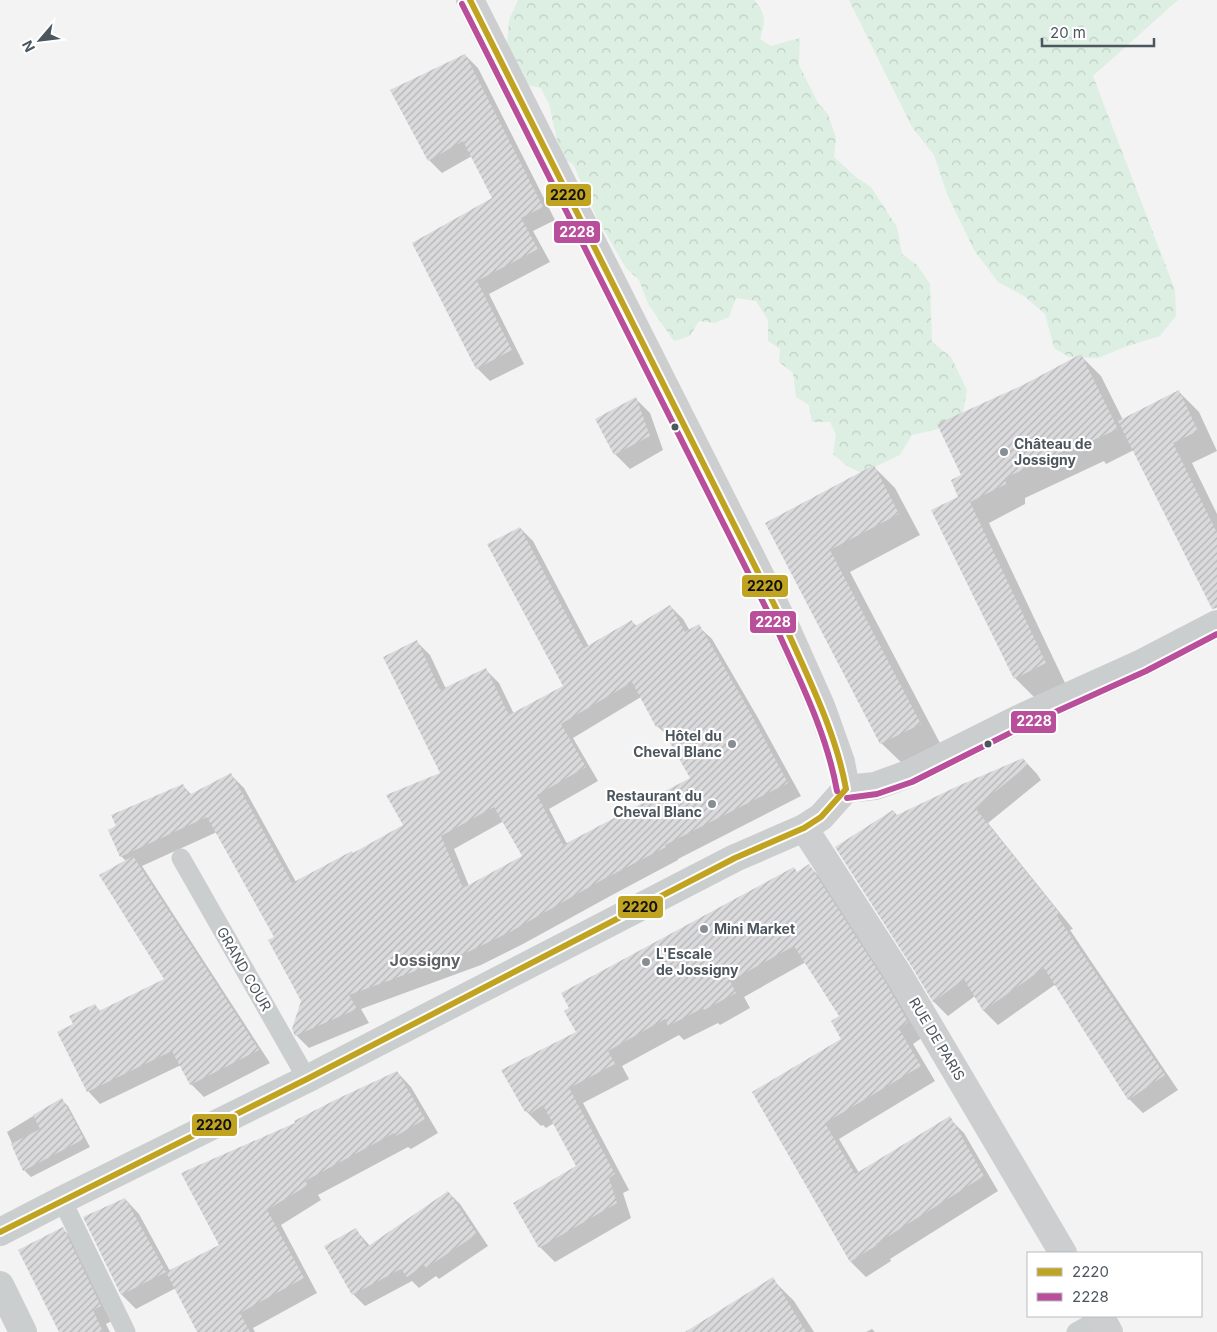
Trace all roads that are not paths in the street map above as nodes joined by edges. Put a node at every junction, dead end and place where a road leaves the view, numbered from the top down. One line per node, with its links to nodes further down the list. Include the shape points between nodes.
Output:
1 (470, 0): 3 (main road, via 787,630 841,762)
2 (1217, 624): 3 (street, via 908,774 875,786)
3 (846, 789): 4 (main road, via 821,817)
4 (804, 828): 6 (street, via 735,858); 9 (main road, RUE DE PARIS, via 904,983)
5 (181, 858): 6 (lane, GRAND COUR)
6 (307, 1079): 7 (street)
7 (62, 1200): 8 (street); 13 (lane)
8 (0, 1232)
9 (1063, 1252)
10 (0, 1285): 12 (street)
11 (1104, 1322): 14 (lane)
12 (23, 1332)
13 (126, 1332)
14 (1076, 1332)

